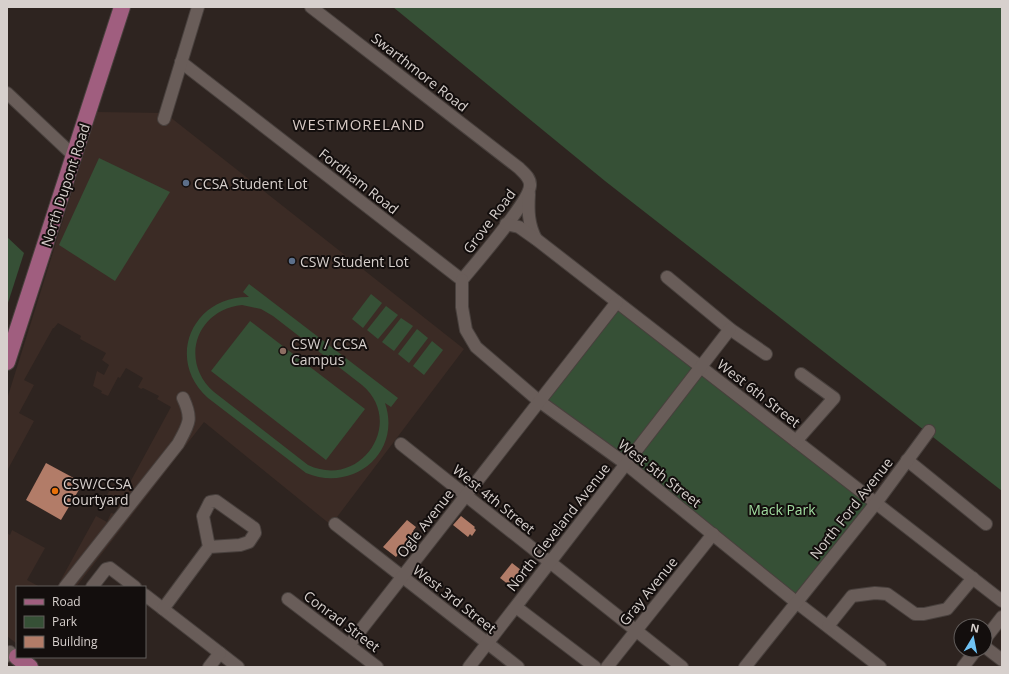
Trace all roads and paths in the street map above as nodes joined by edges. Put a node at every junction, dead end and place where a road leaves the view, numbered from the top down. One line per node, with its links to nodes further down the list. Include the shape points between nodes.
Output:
1 (122, 7): 7 (main road, North Dupont Road)
2 (198, 7): 4 (street)
3 (311, 7): 8 (street, Swarthmore Road)
4 (181, 62): 6 (street); 13 (street, Fordham Road)
5 (7, 93): 7 (street)
6 (164, 119)
7 (74, 156): 17 (main road, North Dupont Road)
8 (509, 160): 9 (street, Grove Road, via 528,177)
9 (529, 191): 10 (street, Grove Road, via 519,209); 11 (street, via 529,219)
10 (506, 224): 11 (street, West 6th Street, via 519,227); 13 (street, Grove Road)
11 (536, 239): 14 (street, West 6th Street)
12 (667, 277): 15 (street)
13 (462, 280): 21 (street, West 5th Street, via 462,307 466,330 476,347)
14 (617, 302): 18 (street, West 6th Street); 21 (street, Ogle Avenue)
15 (730, 329): 16 (street); 18 (street, North Cleveland Avenue)
16 (766, 354)
17 (7, 362)
18 (701, 367): 23 (street, West 6th Street); 26 (street, North Cleveland Avenue)
19 (801, 374): 23 (street, via 834,398)
20 (183, 398): 36 (street, via 190,417 178,444)
21 (539, 401): 26 (street, West 5th Street); 27 (street, Ogle Avenue)
22 (929, 431): 25 (street, North Ford Avenue)
23 (796, 441): 28 (street, West 6th Street)
24 (401, 444): 27 (street, West 4th Street)
25 (907, 460): 28 (street, North Ford Avenue); 30 (street)
26 (626, 464): 31 (street, West 5th Street); 33 (street, North Cleveland Avenue)
27 (465, 495): 33 (street, West 4th Street); 34 (street, Ogle Avenue)
28 (876, 503): 35 (street, West 6th Street); 42 (street, North Ford Avenue)
29 (335, 524): 34 (street, West 3rd Street)
30 (986, 524)
31 (713, 534): 42 (street, West 5th Street); 46 (street, Gray Avenue)
32 (209, 547): 32 (street, via 203,516 210,502 216,501 254,528 255,533 249,542); 44 (street)
33 (550, 563): 43 (street, North Cleveland Avenue); 46 (street, West 4th Street)
34 (402, 577): 47 (street, West 3rd Street); 48 (street, Ogle Avenue)
35 (973, 578): 41 (street, West 6th Street); 45 (street, via 947,609 915,614 887,594 852,596)
36 (67, 586)
37 (93, 586): 38 (street, via 106,569 110,568)
38 (134, 586)
39 (146, 596): 44 (street)
40 (288, 599): 48 (street, Conrad Street)
41 (1002, 601)
42 (796, 602): 45 (street, West 5th Street); 62 (street, North Ford Avenue)
43 (516, 607): 47 (street, North Cleveland Avenue); 59 (street)
44 (163, 609): 49 (street)
45 (828, 626): 63 (street, West 5th Street)
46 (636, 630): 60 (street, Gray Avenue); 61 (street, West 4th Street)
47 (488, 643): 57 (street, North Cleveland Avenue); 58 (street, West 3rd Street)
48 (349, 645): 56 (street, Conrad Street)
49 (220, 653): 54 (street); 55 (street)
50 (993, 653): 52 (street)
51 (19, 658): 53 (main road)
52 (1002, 660)
53 (30, 667)
54 (209, 667)
55 (238, 667)
56 (377, 667)
57 (470, 667)
58 (518, 667)
59 (595, 667)
60 (607, 667)
61 (682, 667)
62 (745, 667)
63 (880, 667)

